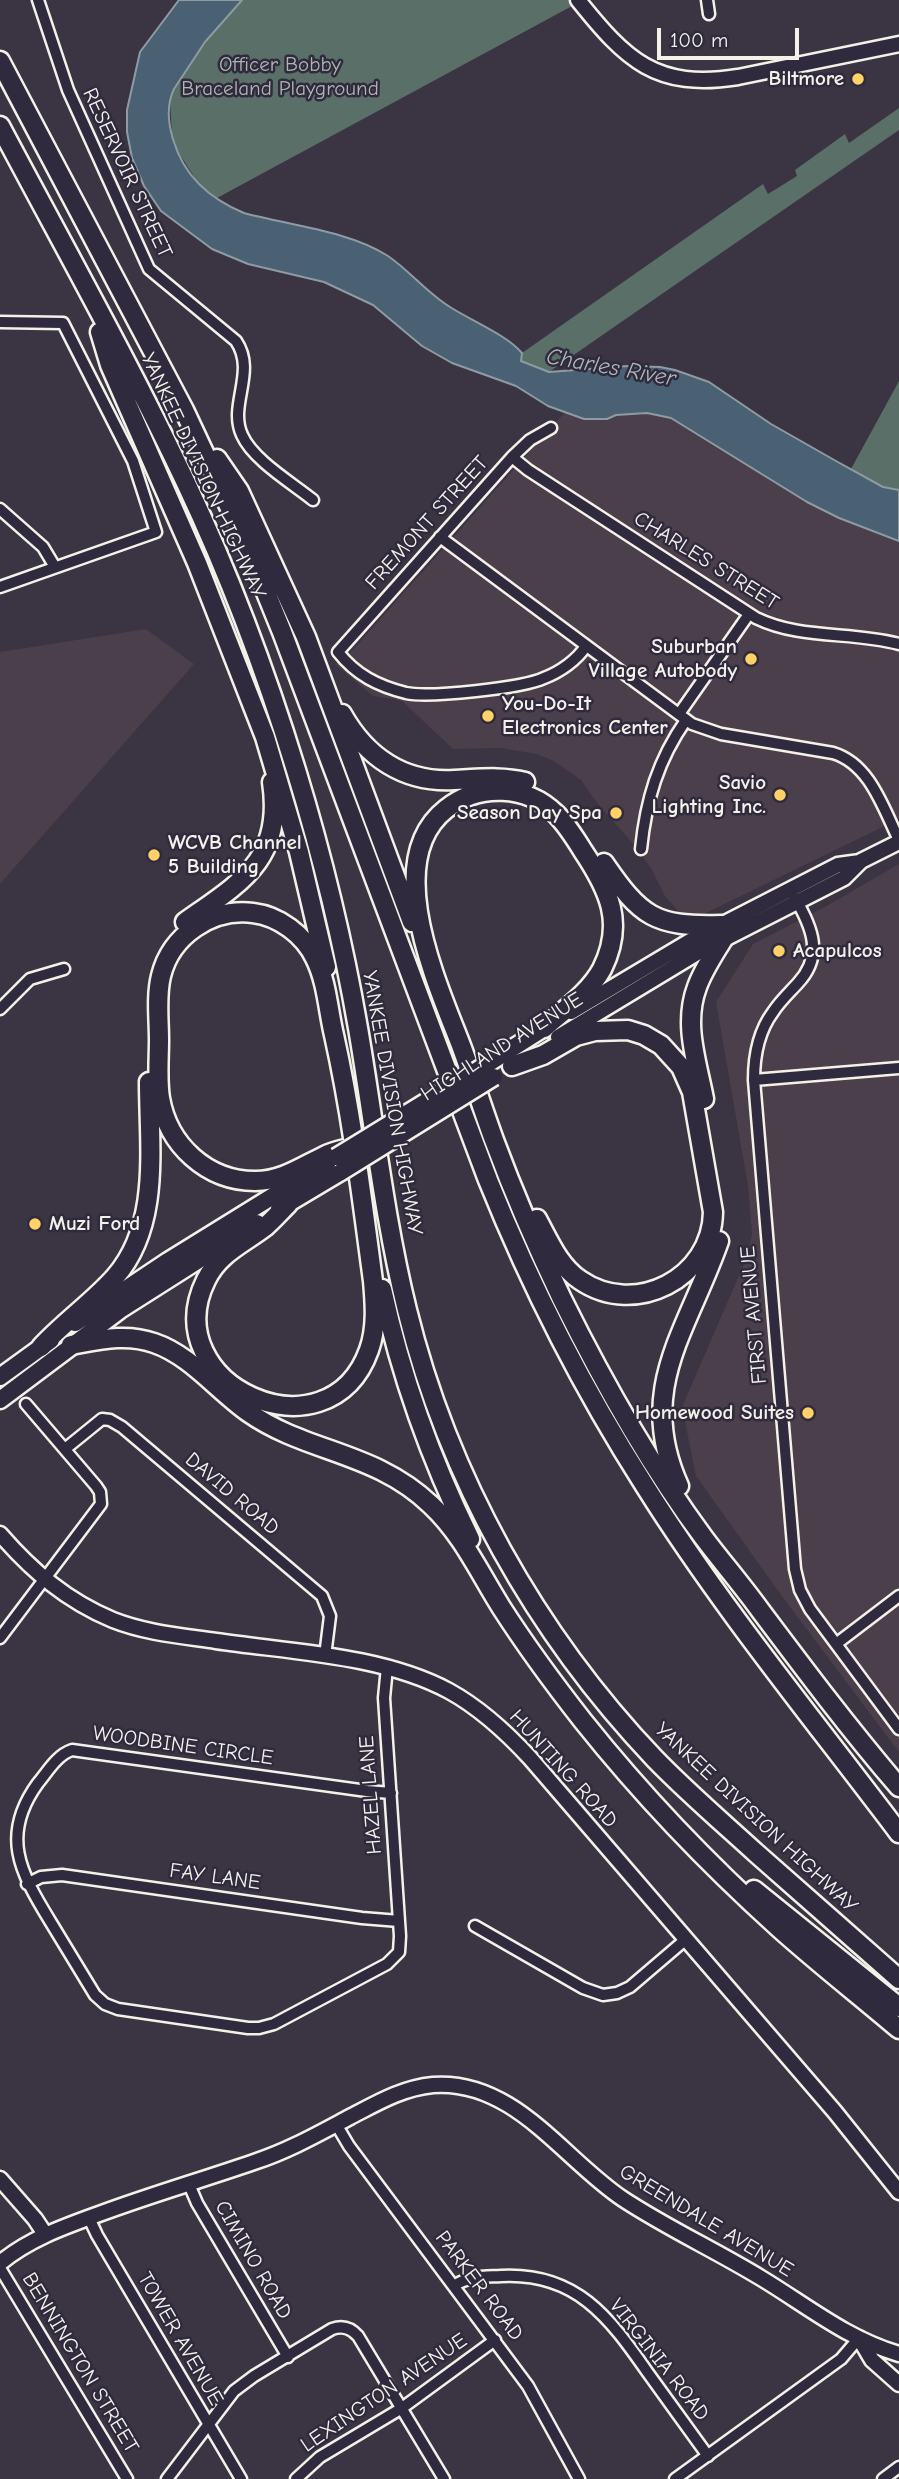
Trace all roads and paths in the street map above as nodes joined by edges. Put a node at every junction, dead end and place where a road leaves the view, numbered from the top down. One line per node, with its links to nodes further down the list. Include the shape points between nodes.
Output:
1 (38, 0): 13 (street, RESERVOIR STREET, via 68,90 149,269 236,341 245,371 238,418 242,435 257,456)
2 (578, 0): 5 (main road, via 628,55 655,71 686,79 730,78)
3 (707, 0): 4 (street)
4 (709, 14)
5 (899, 44)
6 (0, 61): 10 (highway, YANKEE DIVISION HIGHWAY)
7 (0, 126): 8 (highway, YANKEE DIVISION HIGHWAY)
8 (86, 289): 22 (highway, via 110,365 190,547); 67 (highway, YANKEE DIVISION HIGHWAY, via 201,517 287,739 340,939 407,1311 440,1417 475,1497 538,1611 621,1722 700,1802)
9 (0, 322): 16 (street, via 63,323 133,461 156,532)
10 (189, 421): 21 (highway, via 239,491); 57 (highway, YANKEE DIVISION HIGHWAY, via 256,568 482,1164 551,1321 608,1427 662,1513)
11 (551, 428): 12 (street, FREMONT STREET)
12 (512, 457): 15 (street, FREMONT STREET); 18 (street, CHARLES STREET)
13 (313, 500)
14 (0, 509): 16 (street, via 43,547)
15 (440, 537): 20 (street); 20 (street, FREMONT STREET, via 338,652 366,678 398,691 427,695 513,685 541,680 572,661)
16 (55, 567): 17 (street)
17 (0, 587)
18 (749, 614): 19 (street, CHARLES STREET, via 799,632); 23 (street)
19 (899, 644)
20 (586, 646): 23 (street)
21 (317, 665): 27 (highway, via 354,732 385,763 428,780 502,778 536,787 569,812 621,888 642,910 672,924); 29 (highway)
22 (253, 708): 32 (highway, via 279,780 309,889); 42 (highway, via 274,792 266,846 242,880 173,932 151,973 149,1193 143,1226 115,1277)
23 (682, 717): 24 (street, via 721,734 844,757 866,777); 25 (street, via 653,782)
24 (899, 841): 26 (main road, HIGHLAND AVENUE, via 861,862 838,865)
25 (642, 849)
26 (793, 895): 27 (main road, HIGHLAND AVENUE); 36 (street, FIRST AVENUE, via 813,935 813,959 763,1028)
27 (722, 932): 31 (main road, HIGHLAND AVENUE, via 645,967); 33 (main road, HIGHLAND AVENUE); 48 (highway, via 698,983 690,1019 722,1199 722,1226 669,1363 661,1412 674,1477)
28 (64, 969): 30 (street, via 30,979)
29 (436, 977): 31 (highway, via 415,885 418,853 427,831 449,807 472,795 505,791 533,798 553,811 568,829 604,884 613,914 610,947 600,973); 37 (highway)
30 (0, 1009)
31 (544, 1028): 35 (main road, HIGHLAND AVENUE)
32 (339, 1057): 38 (highway, via 318,964 287,926 261,914 217,916 196,926 174,948 160,986 159,1076 164,1114 180,1144 214,1172 246,1181 281,1177); 39 (highway)
33 (512, 1066): 35 (main road, HIGHLAND AVENUE); 37 (highway, via 576,1036 616,1029 644,1035 674,1057 692,1092 711,1196 711,1227 699,1258 673,1282 644,1294 608,1293 578,1279 564,1266 539,1222)
34 (899, 1068): 36 (street)
35 (491, 1070): 38 (main road, HIGHLAND AVENUE, bridge); 38 (main road, HIGHLAND AVENUE, bridge)
36 (754, 1080): 53 (street, FIRST AVENUE, via 795,1569 806,1603)
37 (483, 1105): 48 (highway, via 529,1227 591,1355 664,1480)
38 (341, 1157): 40 (main road, HIGHLAND AVENUE); 42 (main road, HIGHLAND AVENUE, via 168,1261)
39 (361, 1192): 40 (highway, via 374,1292 369,1351 353,1377 336,1392 314,1402 284,1406 250,1398 224,1378 204,1349 197,1316 203,1286 216,1263); 51 (highway, via 388,1317 419,1420 460,1518)
40 (288, 1204): 41 (main road, HIGHLAND AVENUE, via 163,1281)
41 (71, 1345): 44 (main road, HIGHLAND AVENUE); 51 (highway, via 127,1337 165,1347 256,1417 369,1463 402,1482 454,1531)
42 (41, 1347): 43 (main road, HIGHLAND AVENUE)
43 (0, 1377)
44 (0, 1400)
45 (26, 1404): 46 (street)
46 (65, 1449): 49 (street, via 100,1492 101,1504); 54 (street, DAVID ROAD, via 102,1419 122,1427 322,1596 330,1615)
47 (0, 1534): 49 (main road, HUNTING ROAD)
48 (724, 1561): 58 (highway)
49 (44, 1580): 52 (street); 54 (main road, HUNTING ROAD, via 94,1611 132,1626)
50 (899, 1596): 53 (street)
51 (522, 1635): 60 (highway, via 582,1720)
52 (0, 1638)
53 (836, 1644): 56 (street, FIRST AVENUE)
54 (325, 1657): 55 (main road, HUNTING ROAD)
55 (387, 1667): 59 (street, HAZEL LANE, via 384,1698); 66 (main road, HUNTING ROAD, via 449,1691 505,1731)
56 (899, 1729)
57 (861, 1782): 61 (highway); 62 (highway, YANKEE DIVISION HIGHWAY)
58 (899, 1787)
59 (391, 1793): 63 (street, WOODBINE CIRCLE, via 68,1751 32,1791 19,1818 17,1852); 64 (street, HAZEL LANE)
60 (662, 1810): 68 (highway); 69 (highway, via 767,1917)
61 (899, 1816)
62 (899, 1833)
63 (27, 1884): 64 (street, FAY LANE, via 57,1875); 64 (street, WOODBINE CIRCLE, via 105,2004 248,2028 274,2024 391,1961 400,1947)
64 (399, 1921)
65 (475, 1926): 66 (street, via 603,1995 626,1990)
66 (685, 1940): 73 (main road, HUNTING ROAD)
67 (899, 1979)
68 (899, 2007)
69 (899, 2029)
70 (336, 2124): 72 (main road, GREENDALE AVENUE, via 284,2151); 77 (street, PARKER ROAD); 78 (main road, GREENDALE AVENUE, via 416,2088 453,2085 486,2094 525,2116 623,2199)
71 (0, 2179): 75 (main road)
72 (188, 2182): 74 (main road, GREENDALE AVENUE); 81 (street, CIMINO ROAD)
73 (899, 2192)
74 (89, 2218): 75 (main road, GREENDALE AVENUE); 84 (street, TOWER AVENUE)
75 (45, 2234): 76 (main road, GREENDALE AVENUE)
76 (0, 2265): 87 (street, BENNINGTON STREET)
77 (454, 2286): 79 (street, PARKER ROAD); 85 (street, VIRGINIA ROAD, via 477,2277 519,2276 549,2280 577,2293 615,2327)
78 (859, 2339): 80 (main road); 82 (main road, GREENDALE AVENUE, via 867,2355); 85 (street, via 841,2359)
79 (495, 2340): 83 (street, LEXINGTON AVENUE); 92 (street, PARKER ROAD, via 534,2394)
80 (899, 2354)
81 (288, 2357): 83 (street, via 332,2329 346,2327 358,2336); 84 (street, via 240,2386)
82 (899, 2384)
83 (402, 2408): 90 (street, LEXINGTON AVENUE, via 320,2457); 91 (street)
84 (208, 2424): 88 (street); 89 (street, TOWER AVENUE)
85 (708, 2456): 93 (street)
86 (899, 2467): 94 (street)
87 (127, 2479)
88 (167, 2479)
89 (241, 2479)
90 (296, 2479)
91 (444, 2479)
92 (579, 2479)
93 (675, 2479)
94 (883, 2479)

